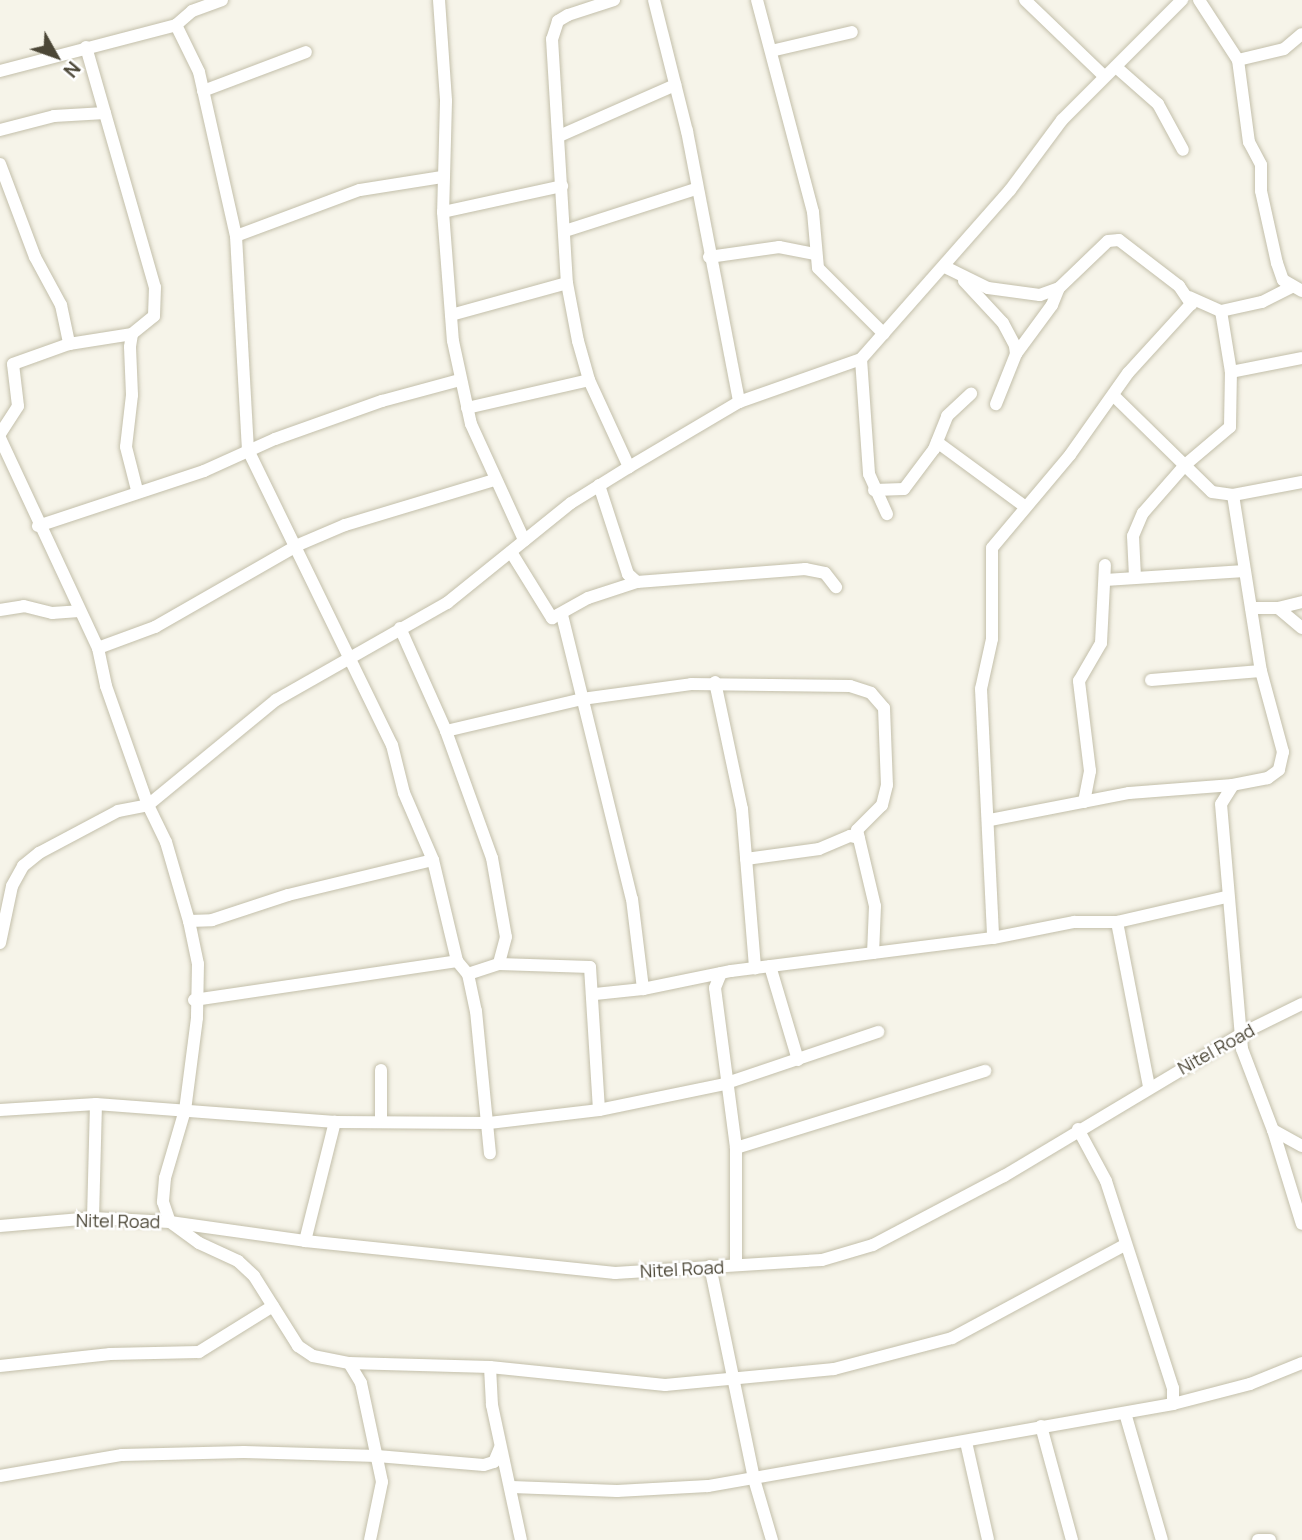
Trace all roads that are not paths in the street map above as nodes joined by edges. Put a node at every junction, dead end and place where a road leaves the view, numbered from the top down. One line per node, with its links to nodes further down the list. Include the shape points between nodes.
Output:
1 (222, 0): 9 (street, via 192,11)
2 (439, 0): 26 (street, via 446,101)
3 (614, 0): 23 (street, via 568,15 552,31)
4 (654, 0): 19 (street)
5 (757, 0): 13 (street)
6 (1025, 0): 18 (street)
7 (1182, 0): 16 (street)
8 (1199, 0): 15 (street)
9 (176, 25): 12 (street); 20 (street, via 189,45)
10 (852, 32): 13 (street)
11 (1302, 34): 15 (street, via 1284,49)
12 (86, 47): 17 (street); 21 (street)
13 (771, 51): 32 (street, via 813,212)
14 (306, 52): 20 (street)
15 (1238, 60): 38 (street, via 1249,142 1261,165 1269,233 1283,280)
16 (1116, 67): 18 (street); 24 (street, via 1158,104)
17 (0, 71)
18 (1104, 76): 34 (street, via 1053,130)
19 (675, 85): 23 (street); 28 (street)
20 (203, 91): 31 (street)
21 (105, 113): 22 (street, via 54,116); 42 (street, via 155,287 153,316)
22 (0, 130)
23 (559, 136): 27 (street)
24 (1182, 150)
25 (0, 164): 44 (street, via 36,257 61,305)
26 (442, 177): 29 (street); 31 (street, via 360,190)
27 (562, 186): 29 (street); 30 (street)
28 (696, 190): 30 (street); 33 (street)
29 (443, 212): 41 (street)
30 (565, 231): 36 (street)
31 (236, 236): 59 (street)
32 (815, 254): 33 (street, via 779,247); 43 (street, via 821,274)
33 (709, 257): 54 (street)
34 (945, 267): 35 (street); 43 (street)
35 (961, 278): 37 (street, via 1004,292 1040,295); 45 (street, via 1003,323)
36 (567, 283): 41 (street); 51 (street)
37 (1059, 288): 39 (street, via 1108,241 1119,240); 45 (street)
38 (1297, 289): 40 (street, via 1262,303)
39 (1189, 297): 40 (street); 53 (street, via 1189,310 1128,373)
40 (1221, 311): 49 (street)
41 (451, 315): 50 (street)
42 (132, 334): 44 (street); 65 (street, via 126,447)
43 (884, 334): 47 (street)
44 (69, 344): 48 (street)
45 (1016, 354): 55 (street)
46 (1302, 358): 49 (street)
47 (861, 359): 54 (street); 66 (street, via 866,452)
48 (6, 365): 57 (street, via 18,406)
49 (1231, 372): 60 (street, via 1230,427)
50 (460, 380): 56 (street); 59 (street, via 382,401)
51 (589, 380): 56 (street); 61 (street)
52 (971, 394): 58 (street, via 947,416)
53 (1114, 396): 60 (street); 68 (street)
54 (739, 402): 61 (street)
55 (996, 404)
56 (467, 408): 62 (street)
57 (0, 436): 70 (street)
58 (937, 442): 66 (street, via 904,489); 68 (street)
59 (248, 450): 65 (street, via 204,471); 72 (street)
60 (1185, 466): 67 (street, via 1212,492); 76 (street, via 1143,513 1133,536)
61 (628, 467): 64 (street)
62 (494, 480): 71 (street); 72 (street, via 345,525)
63 (1302, 482): 67 (street)
64 (599, 485): 71 (street); 78 (street, via 628,574)
65 (136, 490): 70 (street)
66 (874, 490): 69 (street)
67 (1233, 495): 75 (street)
68 (1024, 506): 98 (street, via 992,548 992,628 981,689)
69 (887, 514)
70 (38, 526): 84 (street)
71 (524, 540): 73 (street)
72 (298, 545): 88 (street, via 155,627); 89 (street)
73 (511, 552): 85 (street, via 548,614); 86 (street, via 447,603)
74 (1105, 565): 77 (street)
75 (1245, 570): 76 (street); 81 (street)
76 (1135, 577): 77 (street)
77 (1105, 580): 96 (street, via 1101,643 1079,681 1090,771)
78 (637, 582): 79 (street, via 805,569 825,573); 85 (street, via 588,598)
79 (836, 587)
80 (1302, 602): 82 (street)
81 (1251, 608): 82 (street); 90 (street)
82 (1278, 608): 87 (street)
83 (0, 610): 84 (street, via 24,606 52,613)
84 (79, 611): 88 (street)
85 (562, 615): 93 (street)
86 (400, 628): 89 (street); 94 (street)
87 (1302, 628)
88 (98, 648): 97 (street, via 106,686)
89 (350, 657): 97 (street, via 276,700); 101 (street, via 397,757 404,793)
90 (1261, 671): 91 (street); 95 (street, via 1283,752 1279,770 1268,778)
91 (1151, 680)
92 (715, 682): 93 (street); 99 (street, via 850,686 881,700 887,785 882,805 857,830); 100 (street, via 742,809)
93 (582, 699): 94 (street); 114 (street, via 632,899)
94 (446, 731): 109 (street, via 499,887 506,937)
95 (1233, 785): 96 (street, via 1129,793); 102 (street, via 1221,804)
96 (1084, 802): 98 (street)
97 (148, 805): 103 (street, via 166,842); 106 (street, via 118,811 23,866 12,886)
98 (990, 820): 105 (street)
99 (859, 838): 100 (street); 107 (street, via 875,906)
100 (746, 859): 111 (street)
101 (433, 860): 103 (street, via 288,895 212,920); 108 (street)
102 (1226, 897): 104 (street); 119 (street)
103 (189, 921): 116 (street, via 198,964)
104 (1117, 922): 105 (street, via 1074,922); 124 (street)
105 (993, 939): 107 (street)
106 (0, 943)
107 (873, 953): 110 (street)
108 (457, 961): 113 (street); 116 (street)
109 (499, 964): 113 (street); 115 (street, via 584,965 594,975)
110 (769, 966): 111 (street); 120 (street)
111 (755, 968): 112 (street)
112 (721, 973): 114 (street); 123 (street, via 715,988)
113 (468, 974): 131 (street)
114 (643, 989): 115 (street)
115 (594, 994): 128 (street)
116 (194, 1000): 127 (street, via 197,1018)
117 (1302, 1004): 119 (street, Nitel Road)
118 (878, 1032): 120 (street)
119 (1243, 1032): 124 (street, Nitel Road); 133 (street, via 1242,1049)
120 (798, 1060): 123 (street)
121 (381, 1070): 129 (street)
122 (985, 1071): 135 (street)
123 (724, 1084): 128 (street); 135 (street)
124 (1149, 1087): 132 (street, Nitel Road)
125 (96, 1104): 126 (street); 127 (street); 137 (street)
126 (0, 1110)
127 (185, 1110): 130 (street); 138 (street, via 163,1191)
128 (599, 1110): 131 (street)
129 (382, 1119): 130 (street); 131 (street)
130 (335, 1122): 141 (street)
131 (489, 1123): 136 (street)
132 (1078, 1129): 142 (street, via 1100,1164); 143 (street, Nitel Road, via 1004,1176 873,1245 822,1260)
133 (1273, 1130): 134 (street); 139 (street)
134 (1302, 1146)
135 (736, 1148): 143 (street)
136 (490, 1153)
137 (93, 1218): 138 (street, Nitel Road); 140 (street, Nitel Road)
138 (170, 1222): 141 (street, Nitel Road); 145 (street, via 199,1243 238,1261)
139 (1302, 1224)
140 (0, 1226)
141 (305, 1241): 144 (street, Nitel Road, via 615,1273)
142 (1125, 1245): 150 (street, via 952,1338 834,1369); 151 (street)
143 (736, 1265): 144 (street, Nitel Road)
144 (710, 1266): 150 (street)
145 (273, 1306): 146 (street, via 298,1346 313,1356); 148 (street, via 199,1352 110,1354)
146 (349, 1363): 149 (street); 158 (street, via 360,1383)
147 (1302, 1363): 152 (street, via 1250,1384)
148 (0, 1366)
149 (490, 1367): 150 (street, via 665,1385); 157 (street)
150 (737, 1376): 160 (street)
151 (1173, 1388): 152 (street); 153 (street)
152 (1187, 1401): 153 (street)
153 (1173, 1404): 154 (street)
154 (1125, 1413): 155 (street); 167 (street)
155 (1041, 1426): 156 (street); 166 (street)
156 (966, 1442): 160 (street); 165 (street)
157 (500, 1448): 158 (street, via 494,1462 484,1465); 161 (street)
158 (377, 1455): 159 (street, via 122,1455); 162 (street, via 380,1508)
159 (0, 1476)
160 (754, 1479): 161 (street, via 617,1491); 164 (street)
161 (512, 1488): 163 (street)
162 (370, 1540)
163 (521, 1540)
164 (772, 1540)
165 (988, 1540)
166 (1072, 1540)
167 (1162, 1540)
168 (1258, 1540): 169 (street)
169 (1270, 1540)

